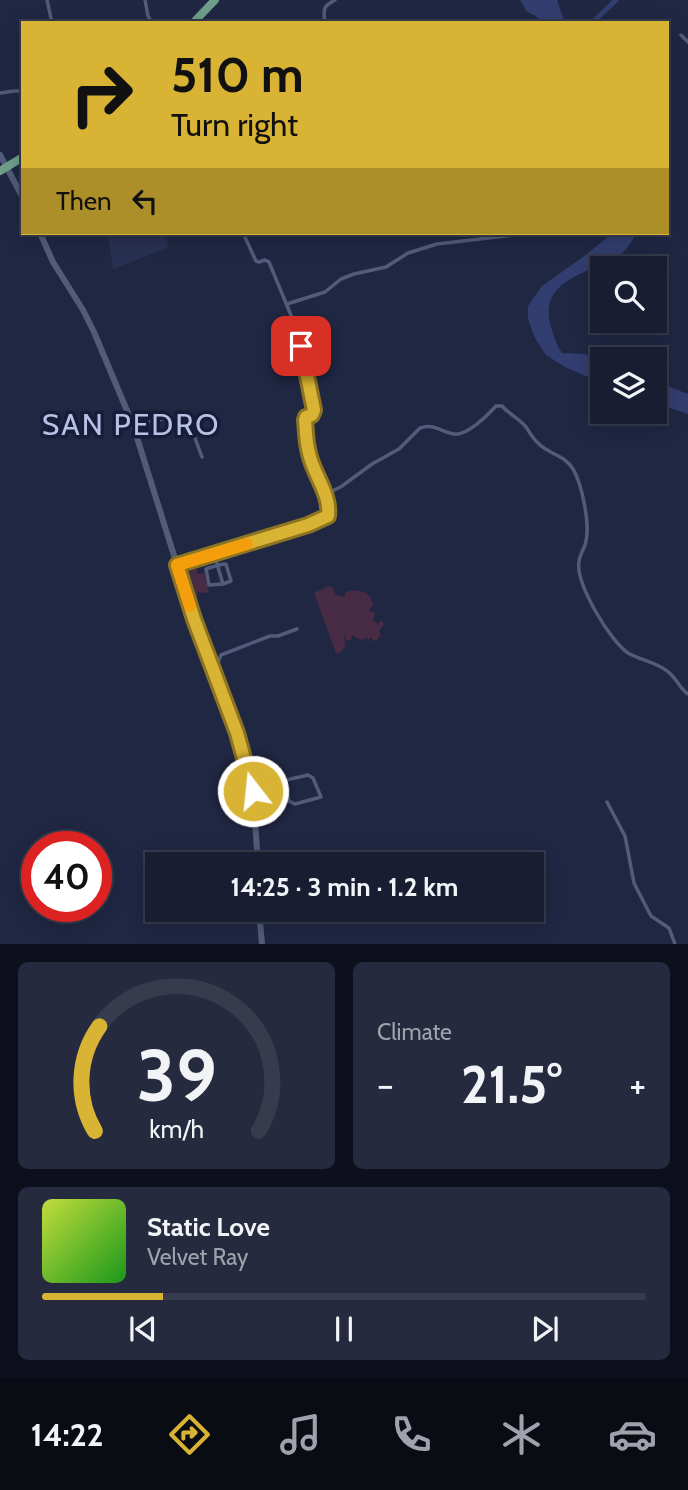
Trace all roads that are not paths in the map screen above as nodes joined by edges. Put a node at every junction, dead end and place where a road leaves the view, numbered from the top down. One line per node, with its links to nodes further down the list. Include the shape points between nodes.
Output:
1 (47, 0): 5 (street)
2 (145, 0): 6 (street)
3 (215, 0): 7 (main road)
4 (335, 0): 8 (street, via 323,9)
5 (52, 21)
6 (151, 21)
7 (195, 21)
8 (324, 21)
9 (681, 35): 10 (street)
10 (688, 42)
11 (21, 91): 12 (street)
12 (0, 93)
13 (0, 155): 15 (street)
14 (21, 157): 15 (main road)
15 (4, 169): 16 (street)
16 (21, 195)
17 (41, 235): 21 (street, via 94,332)
18 (244, 235): 20 (street, via 256,261 269,262)
19 (510, 235): 20 (street, via 437,244)
20 (287, 304): 23 (street, via 314,410 305,420 308,450)
21 (132, 425): 22 (street, via 164,419 187,426); 25 (street)
22 (202, 457)
23 (325, 495): 24 (street, via 328,516 324,519); 30 (street, via 399,449 421,428 433,426 461,434 496,405 502,406 539,444 566,460 580,484 587,538 579,572 601,622 627,652 666,670)
24 (214, 554): 25 (street); 26 (street)
25 (177, 565): 29 (street)
26 (218, 566): 27 (street); 27 (street, via 226,564 230,581); 27 (street, via 205,570 209,585)
27 (223, 584)
28 (297, 629): 29 (street, via 221,655)
29 (212, 665): 32 (street)
30 (688, 694)
31 (282, 780): 31 (street, via 311,776 321,797 291,803); 32 (street)
32 (253, 791): 34 (street)
33 (607, 802): 37 (street, via 625,836 634,883)
34 (257, 852)
35 (260, 922): 36 (street)
36 (262, 944)
37 (675, 944)

